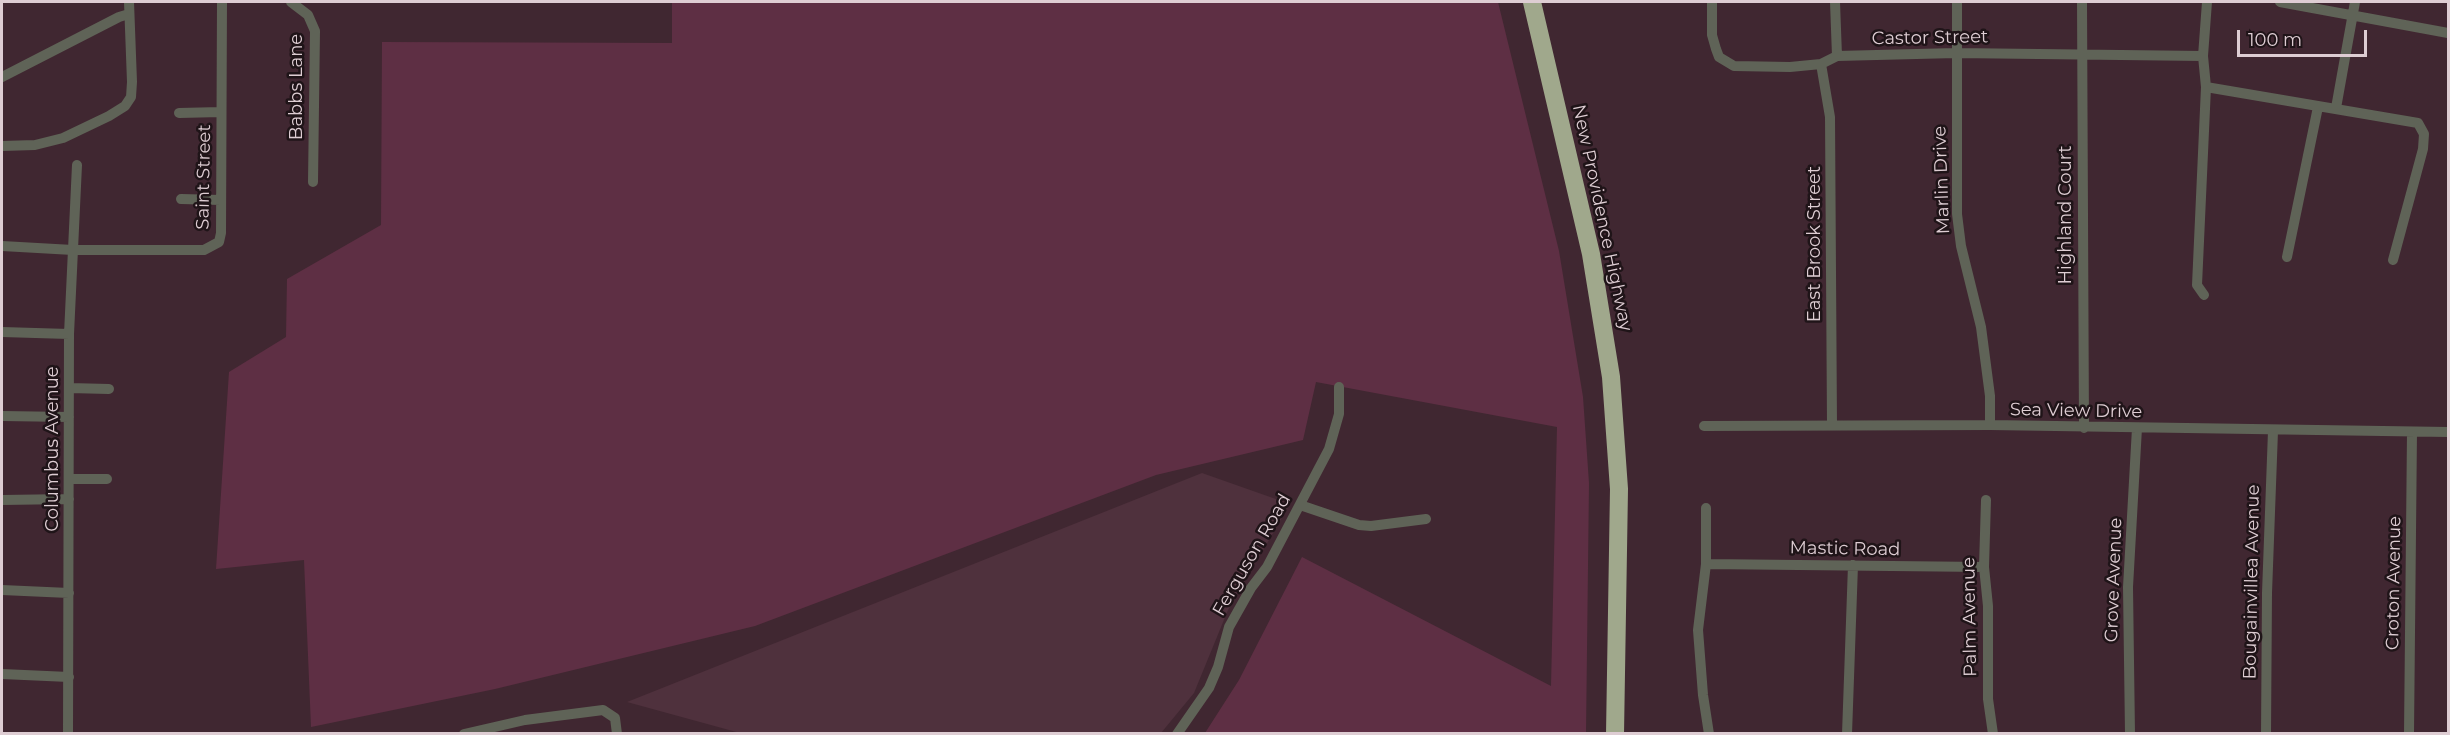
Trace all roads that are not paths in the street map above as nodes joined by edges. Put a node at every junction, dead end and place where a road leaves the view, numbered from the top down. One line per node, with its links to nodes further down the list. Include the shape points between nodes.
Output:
1 (129, 2): 12 (street)
2 (222, 2): 24 (street, Saint Street)
3 (291, 2): 28 (street, Babbs Lane, via 308,15 315,32)
4 (1532, 2): 70 (highway, New Providence Highway, via 1592,254 1611,378 1619,489)
5 (1712, 2): 19 (street, Castor Street, via 1712,35 1719,57 1728,63 1769,67)
6 (1835, 2): 17 (street)
7 (1957, 2): 15 (street, Marlin Drive)
8 (2082, 2): 16 (street, Highland Court)
9 (2207, 2): 18 (street)
10 (2280, 2): 13 (street)
11 (2355, 2): 13 (street)
12 (129, 14): 20 (street); 26 (street, via 131,97 125,106 63,138 35,145)
13 (2353, 14): 14 (street); 23 (street)
14 (2448, 33)
15 (1956, 53): 16 (street, Castor Street); 17 (street, Castor Street); 44 (street, Marlin Drive, via 1958,214 1961,246 1981,327)
16 (2081, 55): 18 (street, Castor Street); 46 (street, Highland Court)
17 (1837, 56): 19 (street, Castor Street)
18 (2203, 56): 21 (street)
19 (1821, 64): 43 (street, East Brook Street, via 1830,117)
20 (2, 77)
21 (2206, 87): 22 (street); 35 (street, via 2197,285)
22 (2318, 107): 23 (street); 33 (street)
23 (2337, 108): 34 (street, via 2418,123 2424,134)
24 (221, 112): 25 (street); 30 (street, Saint Street)
25 (179, 113)
26 (2, 146)
27 (77, 165): 32 (street, Columbus Avenue)
28 (313, 182)
29 (180, 199): 30 (street)
30 (220, 200): 32 (street, Saint Street, via 221,233 213,248)
31 (2, 246): 32 (street)
32 (73, 250): 37 (street, Columbus Avenue)
33 (2287, 257)
34 (2393, 260)
35 (2204, 295)
36 (2, 332): 37 (street)
37 (69, 334): 39 (street, Columbus Avenue)
38 (1339, 387): 56 (street, Ferguson Road, via 1339,414 1329,449)
39 (69, 388): 40 (street); 42 (street, Columbus Avenue)
40 (109, 389)
41 (2, 416): 42 (street)
42 (69, 417): 51 (street, Columbus Avenue)
43 (1832, 425): 44 (street, Sea View Drive); 45 (street, Sea View Drive)
44 (1990, 425): 46 (street, Sea View Drive)
45 (1704, 426)
46 (2084, 428): 47 (street, Sea View Drive)
47 (2137, 429): 48 (street, Sea View Drive); 74 (street, Grove Avenue, via 2128,585)
48 (2273, 431): 49 (street, Sea View Drive); 75 (street, Bougainvillea Avenue)
49 (2412, 432): 50 (street, Sea View Drive); 76 (street, Croton Avenue)
50 (2448, 432)
51 (70, 479): 52 (street); 53 (street, Columbus Avenue)
52 (107, 479)
53 (69, 499): 54 (street); 63 (street, Columbus Avenue)
54 (2, 500)
55 (1986, 500): 61 (street, Palm Avenue)
56 (1300, 506): 58 (street, via 1359,525); 69 (street, Ferguson Road, via 1238,609 1209,688)
57 (1706, 508): 59 (street)
58 (1426, 519)
59 (1706, 564): 60 (street, Mastic Road); 71 (street, via 1698,630)
60 (1853, 565): 61 (street, Mastic Road); 72 (street)
61 (1984, 567): 73 (street, Palm Avenue, via 1988,699)
62 (2, 590): 63 (street)
63 (69, 593): 65 (street, Columbus Avenue)
64 (2, 674): 65 (street)
65 (69, 677): 67 (street, Columbus Avenue)
66 (617, 731): 68 (street, via 615,718 603,710 525,720)
67 (68, 734)
68 (464, 734)
69 (1177, 734)
70 (1615, 734)
71 (1709, 734)
72 (1847, 734)
73 (1994, 734)
74 (2130, 734)
75 (2266, 734)
76 (2409, 734)

